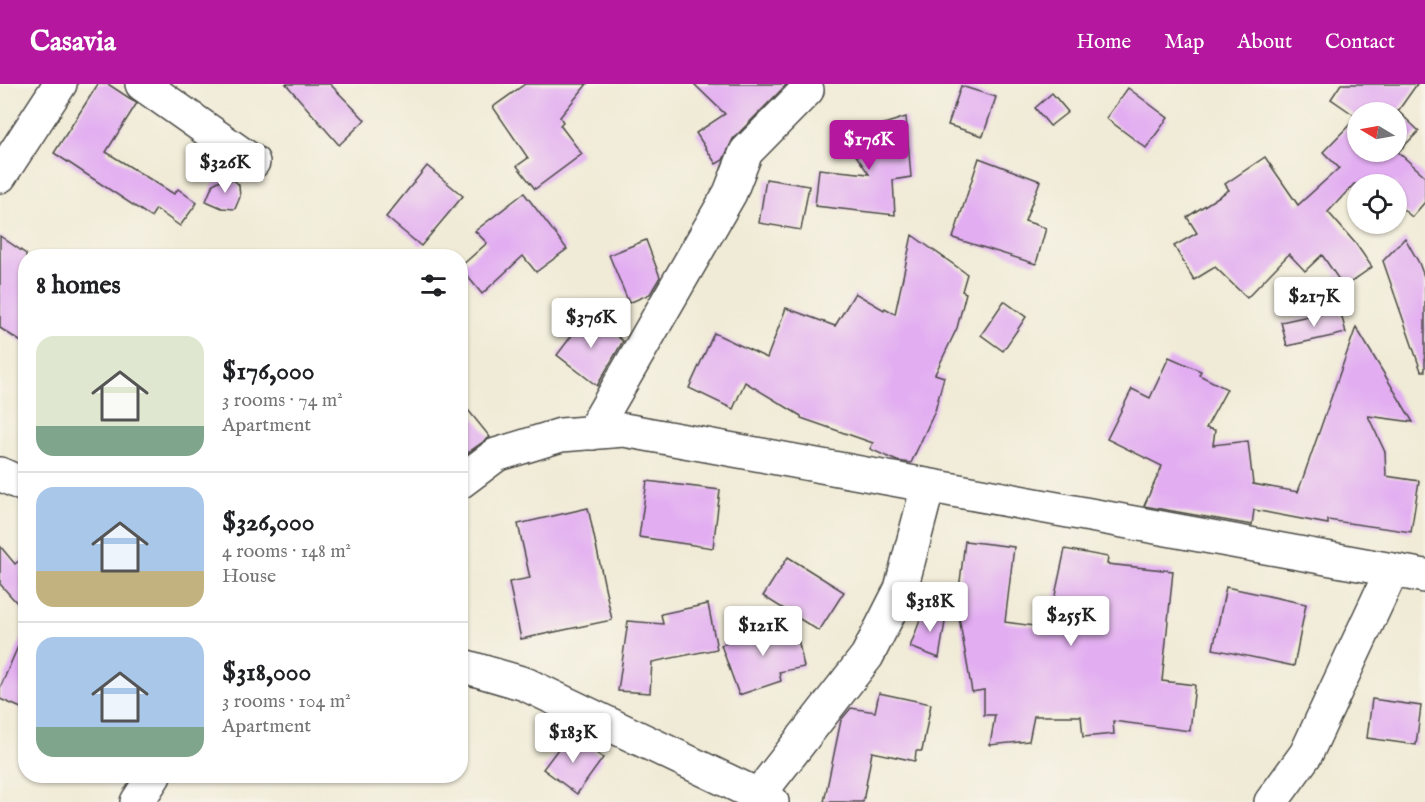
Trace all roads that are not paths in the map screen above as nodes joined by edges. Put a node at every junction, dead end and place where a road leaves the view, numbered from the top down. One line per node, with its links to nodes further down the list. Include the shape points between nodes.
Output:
1 (60, 84): 5 (street)
2 (142, 84): 4 (street)
3 (807, 90): 6 (street, via 746,152 730,193)
4 (253, 162)
5 (0, 176)
6 (592, 433): 8 (street, via 561,435 496,455); 10 (street, via 624,430)
7 (0, 474): 9 (street)
8 (468, 476)
9 (18, 482)
10 (928, 486): 11 (street); 15 (street, via 901,589 867,656)
11 (1392, 570): 12 (street); 17 (street, via 1306,754)
12 (1425, 576)
13 (468, 667): 15 (street, via 525,684)
14 (149, 783): 16 (street)
15 (761, 800)
16 (137, 802)
17 (1271, 802)

